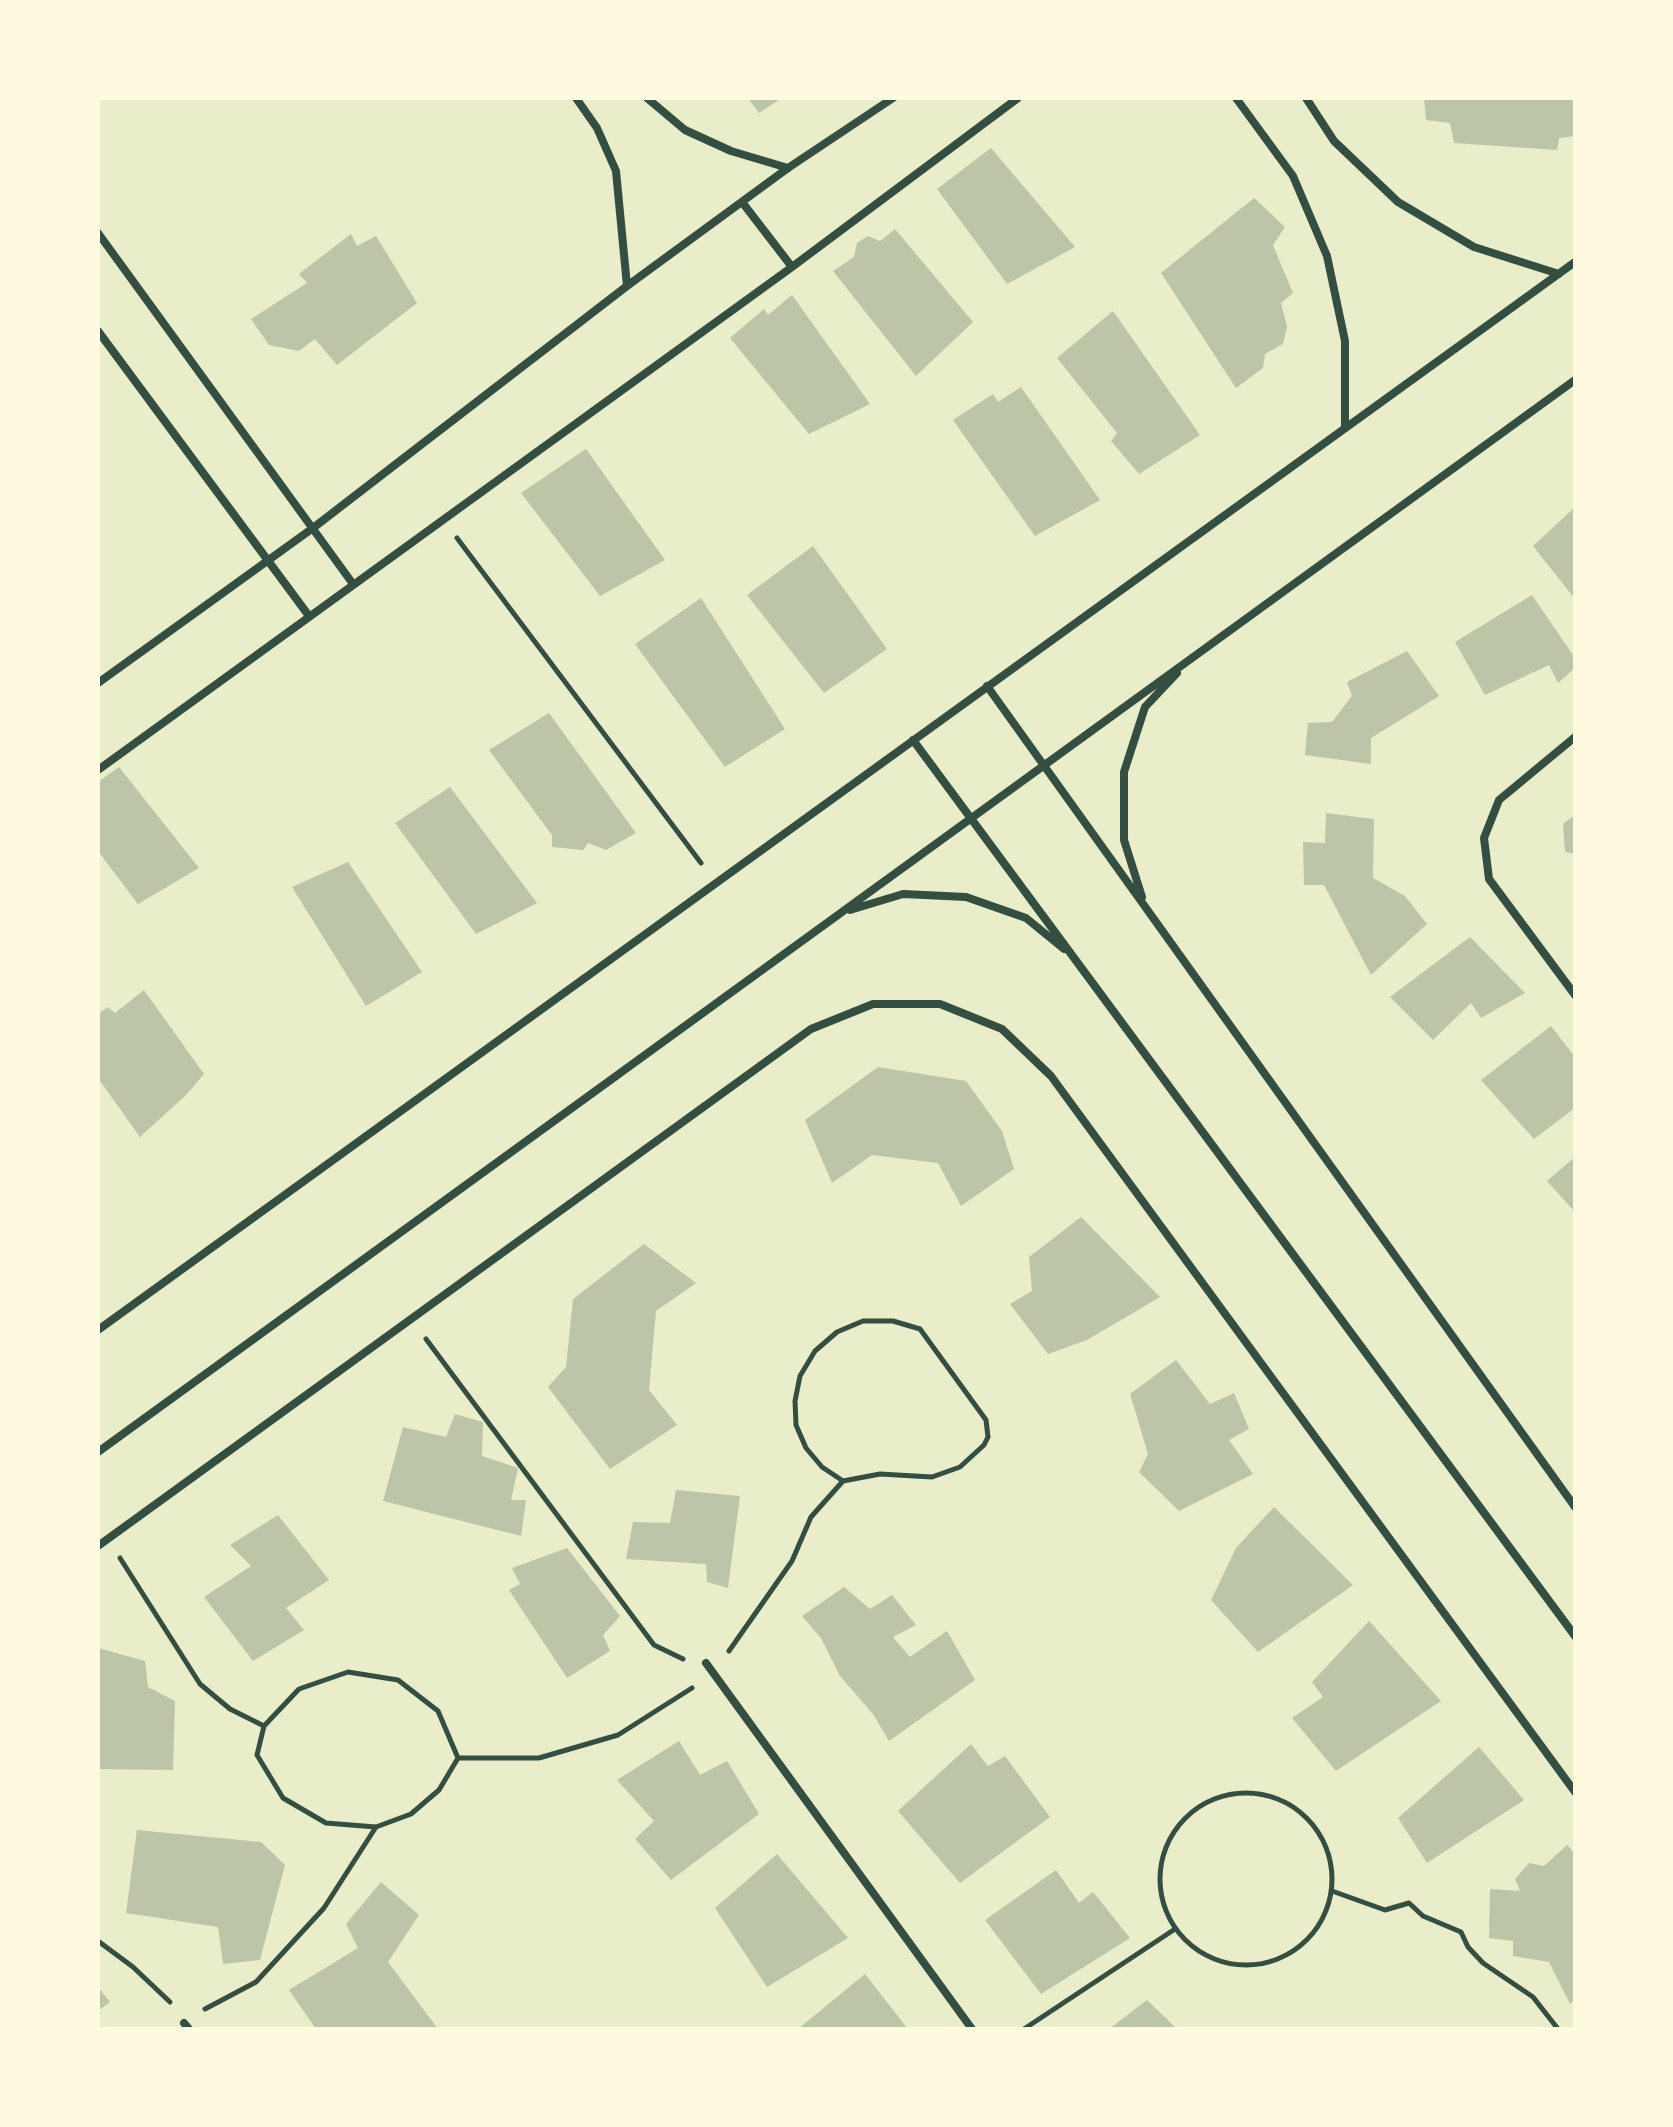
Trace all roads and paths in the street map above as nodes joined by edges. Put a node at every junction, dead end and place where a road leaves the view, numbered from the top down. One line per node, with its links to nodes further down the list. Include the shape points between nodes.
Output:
1 (576, 98): 13 (street, via 597,128 616,171)
2 (647, 98): 7 (street, via 685,130)
3 (893, 98): 7 (street)
4 (1018, 98): 11 (street)
5 (1236, 98): 16 (street, via 1293,176 1327,256 1345,341)
6 (1306, 98): 12 (street, via 1334,141 1398,202 1474,247)
7 (788, 168): 8 (street)
8 (742, 202): 11 (street); 13 (street)
9 (98, 233): 18 (street)
10 (1575, 262): 12 (street)
11 (792, 267): 17 (street)
12 (1559, 274): 16 (street)
13 (627, 286): 18 (street)
14 (98, 331): 19 (street)
15 (1575, 380): 22 (street)
16 (1345, 428): 24 (street)
17 (442, 518): 20 (street); 30 (path)
18 (313, 528): 19 (street); 20 (street)
19 (269, 561): 21 (street); 23 (street)
20 (353, 584): 21 (street)
21 (309, 616): 28 (street)
22 (1191, 659): 27 (street); 31 (street, via 1145,707 1124,772 1124,840)
23 (98, 683)
24 (987, 686): 26 (street); 27 (street)
25 (1575, 737): 34 (street, via 1499,800 1484,838 1489,879)
26 (913, 740): 29 (street); 30 (street)
27 (1046, 764): 29 (street); 31 (street)
28 (98, 770)
29 (971, 819): 32 (street); 33 (street)
30 (716, 883): 36 (street)
31 (1144, 905): 39 (street)
32 (842, 912): 33 (street, via 903,894 966,897 1026,918); 37 (street)
33 (1075, 958): 42 (street)
34 (1575, 995)
35 (411, 1319): 40 (street); 43 (path, via 654,1645 679,1659); 46 (street, via 811,1029 873,1004 940,1004 1002,1029 1051,1076)
36 (98, 1330)
37 (98, 1452)
38 (843, 1481): 38 (path, via 880,1474 947,1474 984,1445 986,1420 920,1329 893,1321 850,1326 815,1351 800,1376 796,1425 814,1458); 43 (path, via 811,1517 792,1561 736,1646)
39 (1575, 1507)
40 (108, 1538): 41 (street); 44 (path, via 200,1684 230,1709)
41 (98, 1546)
42 (1575, 1636)
43 (706, 1663): 45 (path, via 691,1690 618,1735 539,1758); 52 (street)
44 (264, 1726): 45 (path, via 299,1689 348,1672 398,1680 438,1711); 47 (path, via 257,1755 283,1798 326,1823)
45 (458, 1758): 47 (path, via 439,1790 411,1814)
46 (1575, 1792)
47 (376, 1827): 51 (path, via 324,1908 256,1982)
48 (1332, 1891): 49 (path, via 1325,1916 1310,1938 1291,1954 1266,1964 1240,1966 1215,1960); 49 (path, via 1332,1863 1322,1837 1305,1815 1267,1796 1225,1795 1199,1806 1178,1825 1165,1849 1159,1877 1163,1904); 54 (path, via 1385,1910 1409,1903 1423,1916 1461,1932 1483,1963 1533,1997)
49 (1175, 1929): 53 (path)
50 (98, 1941): 51 (path, via 162,1992)
51 (186, 2026)
52 (972, 2029)
53 (1024, 2029)
54 (1558, 2029)

